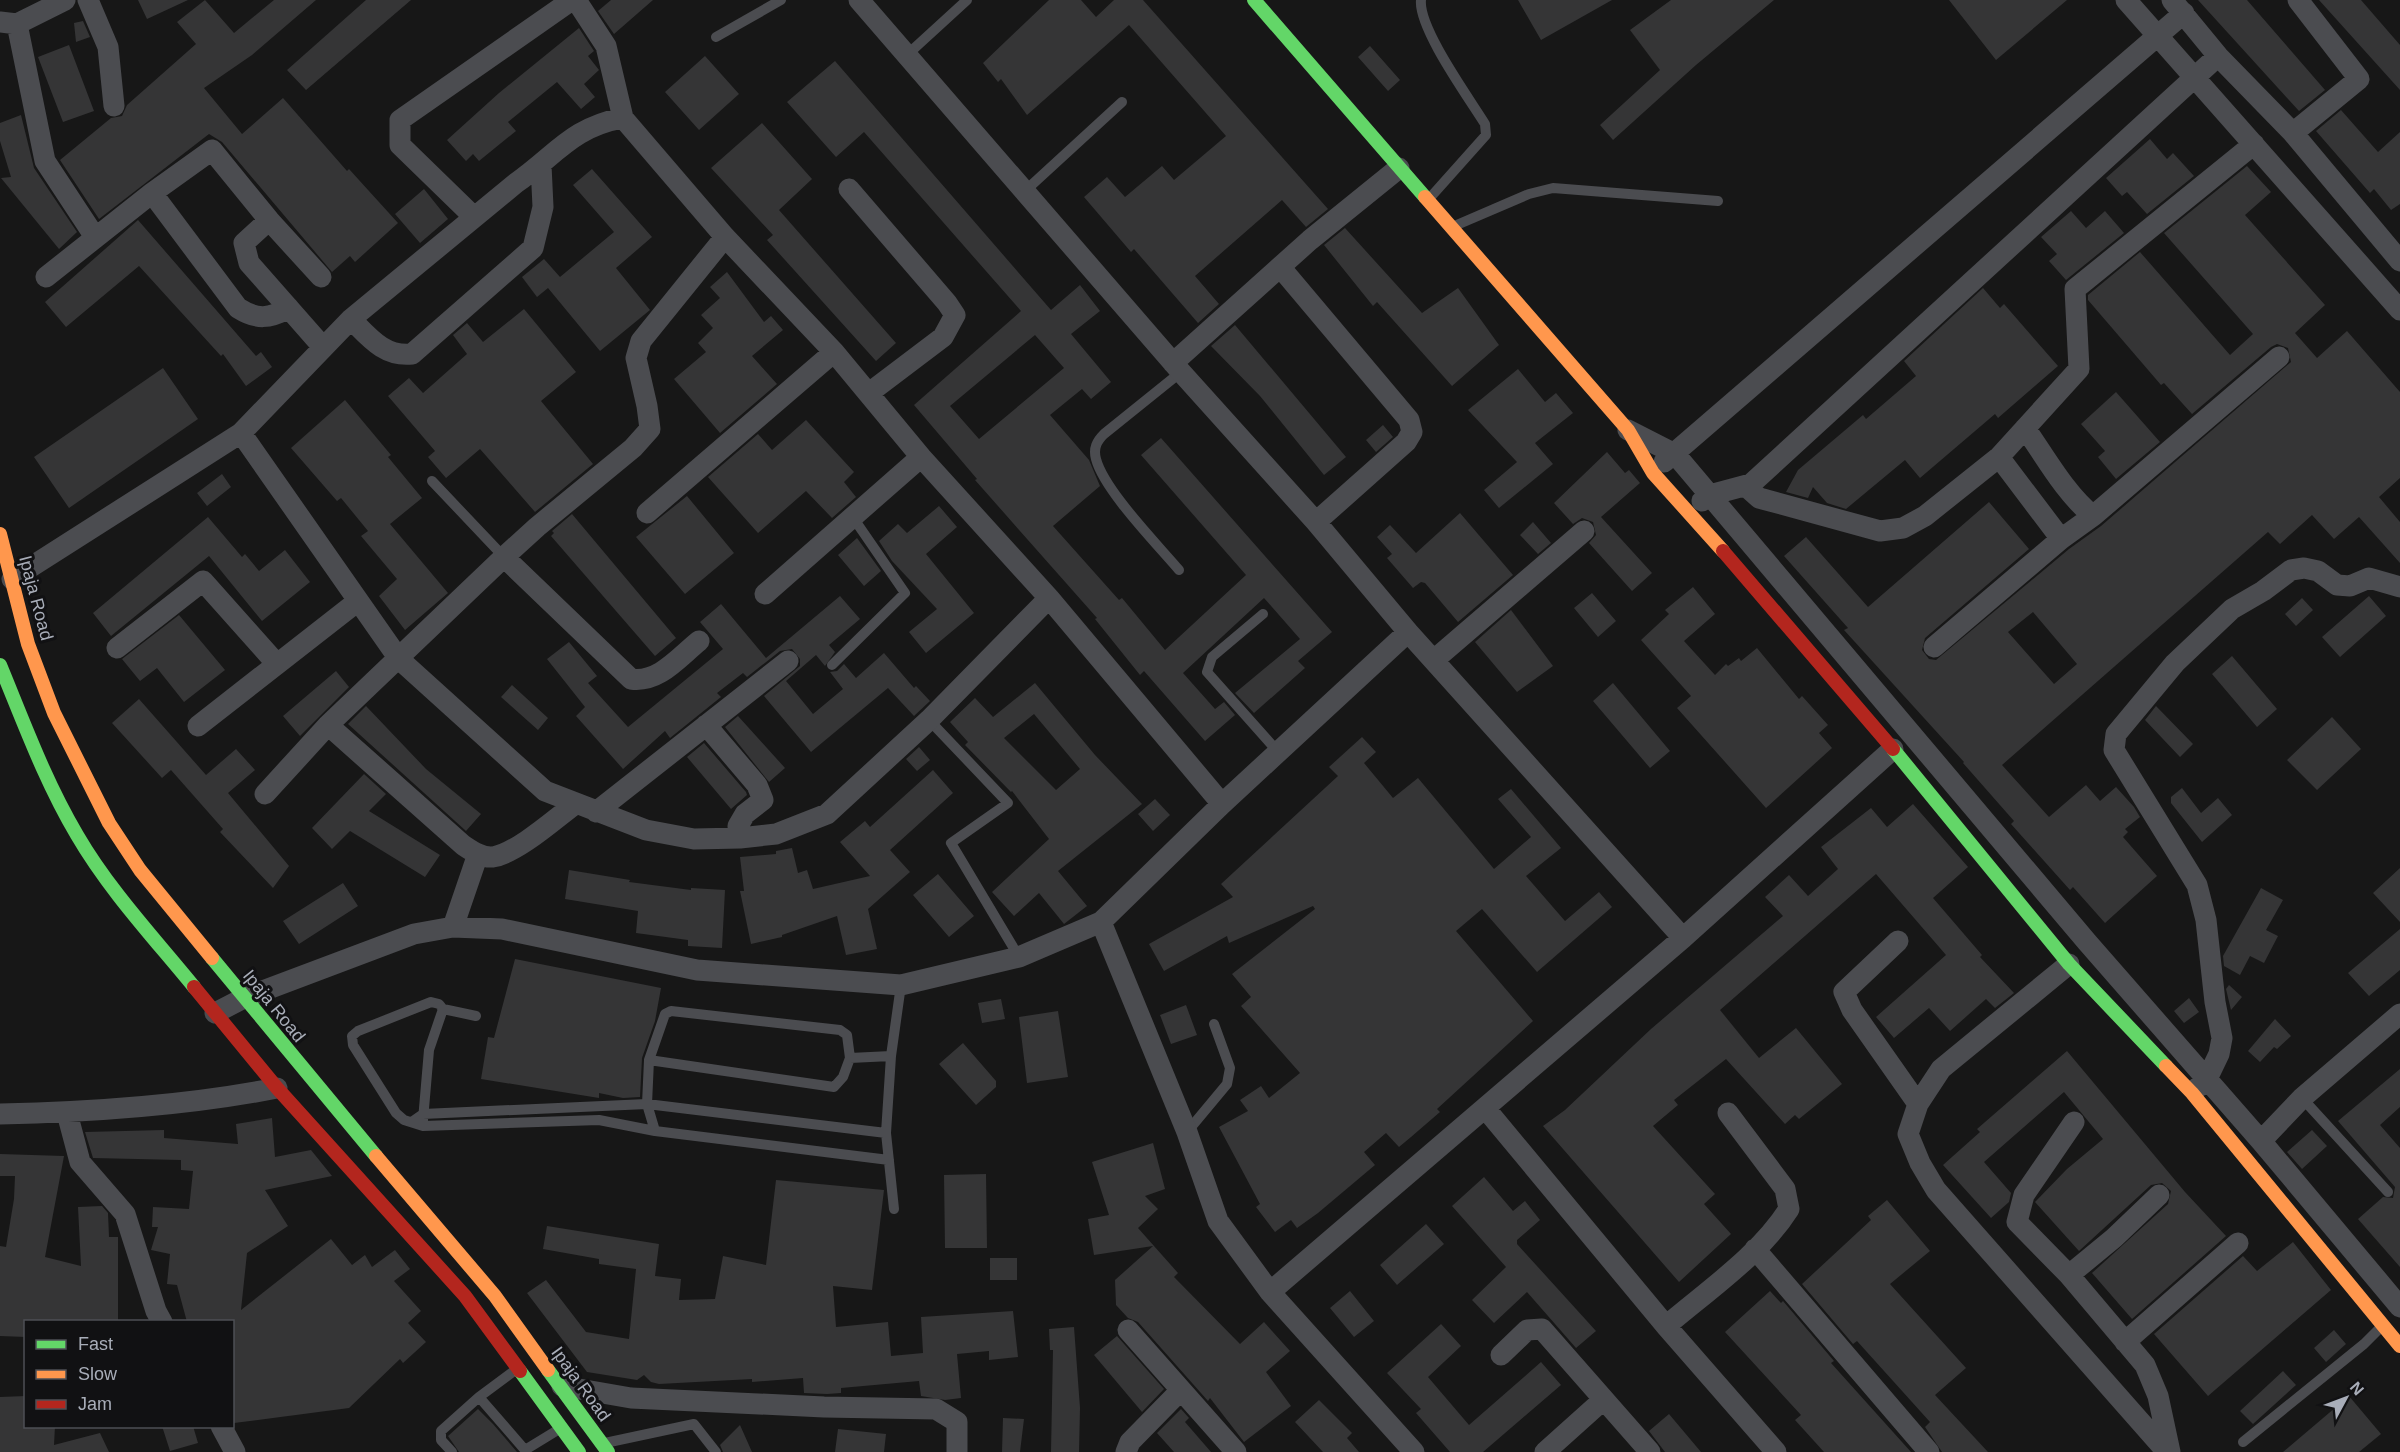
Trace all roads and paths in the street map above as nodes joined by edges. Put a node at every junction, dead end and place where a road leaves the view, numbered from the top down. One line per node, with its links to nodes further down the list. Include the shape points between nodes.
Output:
1 (66, 0): 12 (street)
2 (88, 0): 19 (street, via 108,47)
3 (574, 0): 20 (street, via 606,46); 30 (street, via 400,120 400,146)
4 (781, 0): 14 (lane)
5 (859, 0): 15 (street)
6 (967, 0): 15 (lane)
7 (1254, 0): 24 (main road)
8 (1421, 0): 28 (lane, via 1434,43 1485,124 1486,135)
9 (2126, 0): 13 (street)
10 (2298, 0): 21 (street, via 2359,79)
11 (2178, 7): 13 (street); 16 (street)
12 (8, 23): 33 (street, via 45,160)
13 (2158, 36): 17 (street); 50 (street)
14 (716, 37)
15 (908, 54): 26 (street)
16 (2218, 56): 17 (street); 21 (street)
17 (2192, 77): 22 (street); 55 (street)
18 (1122, 102): 26 (lane)
19 (114, 106)
20 (623, 118): 23 (street, via 597,123 572,137); 34 (street)
21 (2293, 133): 35 (street)
22 (2253, 144): 40 (street); 47 (street, via 2075,289 2079,369)
23 (541, 165): 30 (street); 41 (street, via 543,207 533,248 412,354 398,356 376,345)
24 (1399, 168): 28 (main road); 36 (street)
25 (849, 189): 46 (street, via 955,315 943,337)
26 (1025, 191): 45 (street)
27 (152, 193): 31 (street, via 212,150); 33 (street); 39 (street, via 238,308 254,317 272,317)
28 (1428, 200): 32 (main road)
29 (1718, 201): 32 (lane, via 1553,188 1529,194)
30 (474, 217): 41 (street)
31 (268, 220): 38 (street); 39 (street, via 244,243 246,254 249,263)
32 (1452, 227): 48 (main road)
33 (95, 237): 37 (street)
34 (725, 237): 43 (street); 65 (street, via 641,341 636,358 650,429 633,448)
35 (2400, 261)
36 (1281, 268): 45 (street); 61 (street, via 1409,420 1412,432 1406,442)
37 (46, 276)
38 (321, 277)
39 (289, 309): 42 (street)
40 (2400, 310)
41 (351, 319): 42 (street)
42 (322, 346): 49 (street)
43 (834, 352): 46 (street); 58 (street)
44 (2279, 357): 60 (street)
45 (1177, 367): 61 (street); 66 (lane, via 1104,434 1095,447 1095,458 1112,488)
46 (869, 393): 51 (street)
47 (2025, 428): 52 (street); 60 (street, via 2082,507)
48 (1628, 430): 50 (street); 53 (main road)
49 (242, 433): 67 (street); 71 (street)
50 (1675, 454): 53 (street); 56 (street)
51 (921, 457): 59 (street); 70 (street)
52 (1998, 457): 55 (street, via 1925,516 1903,528 1880,531 1759,498 1750,490); 64 (street)
53 (1653, 473): 57 (main road)
54 (432, 481): 65 (lane)
55 (1751, 484): 56 (street)
56 (1710, 495): 57 (street); 111 (street, via 2087,942)
57 (1688, 510): 87 (main road)
58 (647, 513)
59 (852, 516): 69 (street); 82 (lane, via 905,593)
60 (2093, 516): 64 (street)
61 (1316, 522): 73 (street)
62 (1584, 531): 78 (street)
63 (0, 534): 67 (main road, Ipaja Road)
64 (2061, 539): 75 (street)
65 (504, 557): 74 (street, via 631,679 644,681 658,675); 77 (street)
66 (1179, 570)
67 (12, 579): 102 (main road, Ipaja Road, via 28,644 54,714 109,823 140,870)
68 (2400, 587): 111 (street, via 2369,579 2350,586 2337,585 2318,571 2291,570 2232,609 2175,663 2116,734 2114,750 2197,885 2206,920 2222,1038 2219,1054)
69 (765, 594)
70 (1049, 598): 83 (street); 91 (street)
71 (358, 601): 77 (street); 80 (street)
72 (1263, 614): 88 (lane, via 1212,657 1207,672)
73 (1408, 632): 78 (street); 88 (street)
74 (699, 641)
75 (1934, 647)
76 (117, 648): 80 (street, via 203,581)
77 (399, 659): 84 (street); 90 (street, via 545,791)
78 (1434, 660): 97 (street)
79 (789, 661): 85 (street)
80 (276, 663): 86 (street)
81 (0, 665): 104 (main road, via 47,781 78,837 109,883)
82 (832, 665)
83 (929, 720): 93 (street, via 827,814 776,834); 99 (lane, via 1008,803 951,843)
84 (328, 725): 89 (street); 94 (street)
85 (706, 725): 92 (street); 93 (street, via 757,785 763,800 745,814 738,826)
86 (198, 726)
87 (1893, 750): 97 (street); 100 (main road)
88 (1279, 753): 91 (street)
89 (265, 794)
90 (575, 804): 92 (street); 94 (street, via 506,853 491,857)
91 (1222, 804): 95 (street)
92 (596, 812): 93 (street, via 646,830 694,839)
93 (740, 838)
94 (478, 854): 96 (street)
95 (1101, 922): 99 (street); 123 (street)
96 (453, 927): 101 (street, via 502,929 697,970); 102 (street, via 414,934)
97 (1683, 938): 116 (street)
98 (1898, 941): 115 (street, via 1844,992 1852,1010)
99 (1019, 957): 101 (street)
100 (2069, 964): 111 (main road); 115 (street, via 1941,1069)
101 (901, 985): 108 (lane)
102 (244, 999): 104 (street); 142 (main road, Ipaja Road, via 495,1296)
103 (443, 1008): 106 (lane); 120 (lane, via 429,1050); 120 (lane, via 431,1002 352,1036 352,1045 396,1113 404,1120)
104 (215, 1013): 112 (main road)
105 (2400, 1014): 113 (street)
106 (476, 1016)
107 (1214, 1024): 123 (lane, via 1230,1068 1227,1084)
108 (891, 1056): 109 (lane); 124 (lane)
109 (850, 1059): 110 (lane, via 834,1087); 110 (lane, via 847,1035 840,1030 671,1011 665,1014)
110 (649, 1060): 114 (lane)
111 (2199, 1086): 125 (street); 134 (main road)
112 (277, 1088): 117 (street, via 226,1098); 141 (main road, via 465,1296)
113 (2302, 1098): 125 (street); 127 (lane)
114 (647, 1104): 120 (lane); 122 (lane); 124 (lane)
115 (1918, 1104): 163 (street, via 1908,1134 1936,1190)
116 (1485, 1108): 133 (street); 136 (street)
117 (67, 1113): 119 (street); 135 (street, via 80,1162 125,1214)
118 (1728, 1113): 131 (street, via 1785,1189 1789,1209)
119 (0, 1114)
120 (423, 1120): 122 (lane, via 599,1120)
121 (2074, 1122): 132 (street, via 2024,1195 2017,1222)
122 (655, 1131): 126 (lane)
123 (1187, 1132): 133 (street, via 1218,1221)
124 (886, 1133): 126 (lane)
125 (2261, 1141): 134 (street)
126 (889, 1160): 129 (lane)
127 (2388, 1192)
128 (2159, 1195): 132 (street)
129 (894, 1209)
130 (2238, 1243): 138 (street)
131 (1755, 1249): 136 (street); 162 (street)
132 (2069, 1275): 138 (street)
133 (1270, 1292): 158 (street)
134 (2390, 1311): 139 (main road); 148 (lane, via 2364,1344)
135 (161, 1320)
136 (1666, 1326): 161 (street)
137 (1128, 1330): 143 (street)
138 (2125, 1342): 163 (street, via 2145,1365 2152,1381)
139 (2400, 1346)
140 (1501, 1355): 145 (street, via 1527,1329 1542,1329)
141 (519, 1368): 144 (lane); 147 (main road)
142 (562, 1386): 149 (main road, Ipaja Road); 155 (street, via 631,1398 936,1409 957,1422)
143 (1180, 1391): 156 (street, via 1130,1442); 157 (street)
144 (479, 1397): 150 (lane); 152 (lane, via 441,1431 441,1440)
145 (1604, 1400): 159 (street); 160 (street)
146 (222, 1428): 151 (street)
147 (562, 1428): 150 (lane); 153 (main road)
148 (2243, 1442)
149 (605, 1448): 154 (lane, via 694,1424)
150 (524, 1451)
151 (235, 1452)
152 (452, 1452)
153 (579, 1452)
154 (716, 1452)
155 (957, 1452)
156 (1126, 1452)
157 (1236, 1452)
158 (1414, 1452)
159 (1545, 1452)
160 (1650, 1452)
161 (1776, 1452)
162 (1929, 1452)
163 (2168, 1452)

